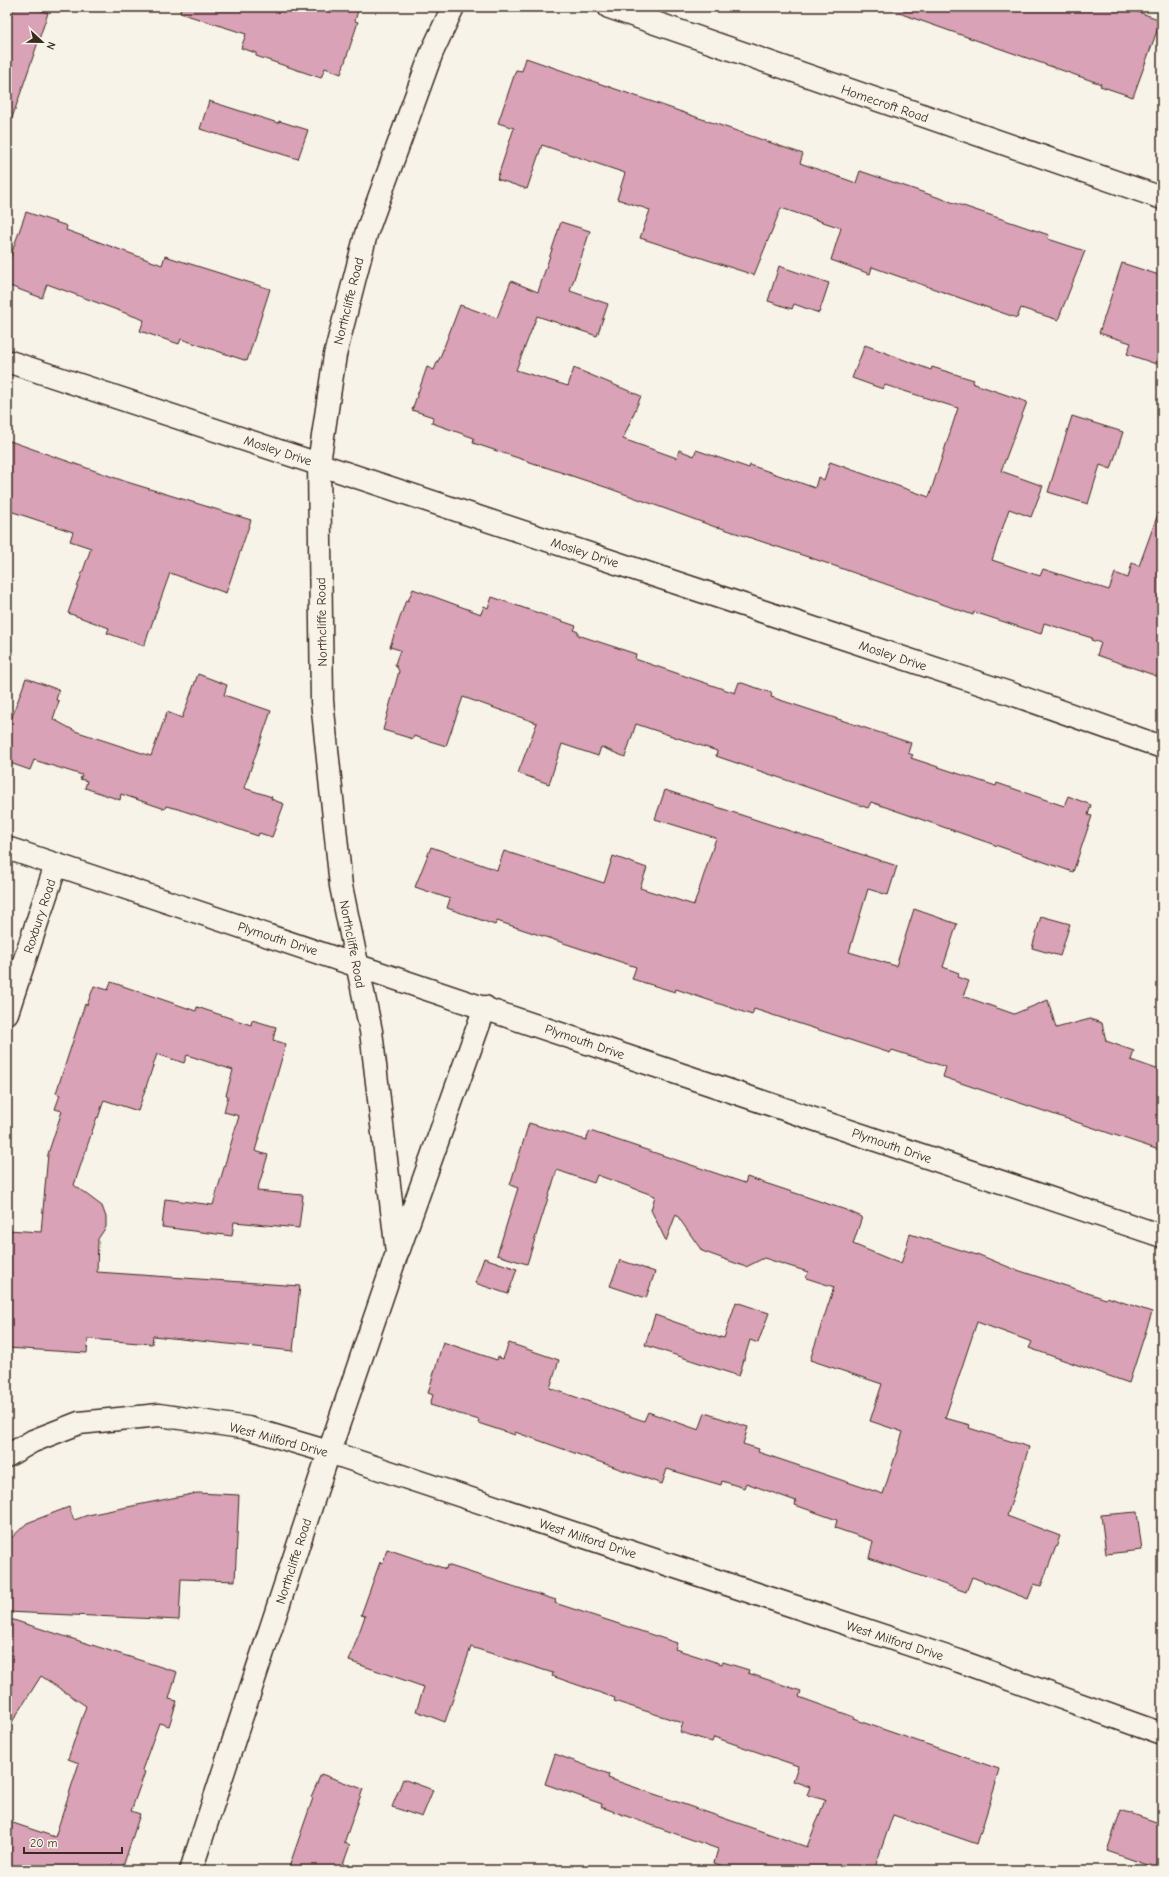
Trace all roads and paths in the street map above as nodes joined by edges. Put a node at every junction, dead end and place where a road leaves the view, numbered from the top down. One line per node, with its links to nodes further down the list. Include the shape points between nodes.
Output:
1 (453, 7): 5 (street, Northcliffe Road, via 432,52 366,234 334,355)
2 (609, 7): 3 (street, Homecroft Road)
3 (1162, 198)
4 (7, 361): 5 (street, Mosley Drive)
5 (319, 463): 6 (street, Mosley Drive, via 1009,693); 9 (street, Northcliffe Road, via 322,701 341,886)
6 (1162, 747)
7 (7, 848): 8 (street, Plymouth Drive)
8 (56, 865): 9 (street, Plymouth Drive); 11 (street, Roxbury Road)
9 (356, 964): 10 (street, Plymouth Drive); 13 (street, Northcliffe Road, via 371,1031)
10 (485, 1007): 12 (street, Plymouth Drive); 13 (street, Northcliffe Road)
11 (7, 1013)
12 (1162, 1236)
13 (397, 1253): 14 (street, Northcliffe Road)
14 (329, 1452): 15 (street, West Milford Drive, via 248,1428 159,1415 79,1423 33,1441); 16 (street, West Milford Drive, via 959,1661); 17 (street, Northcliffe Road)
15 (7, 1456)
16 (1162, 1734)
17 (191, 1870)

